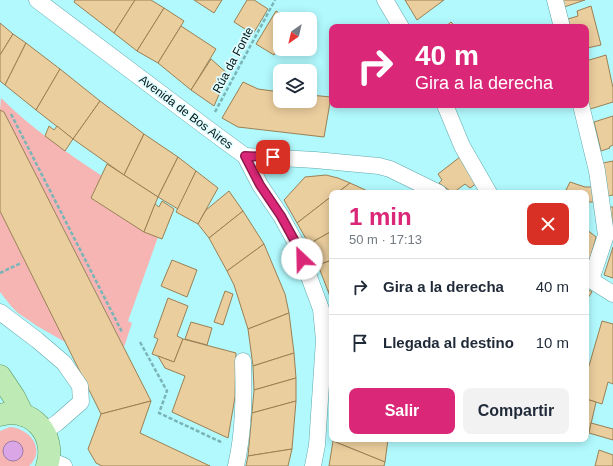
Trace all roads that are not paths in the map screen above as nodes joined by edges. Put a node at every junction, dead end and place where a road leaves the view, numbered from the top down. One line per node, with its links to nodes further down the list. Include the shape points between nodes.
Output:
1 (37, 0): 8 (street, Avenida de Bos Aires)
2 (385, 0): 4 (street)
3 (556, 0): 5 (street)
4 (399, 24)
5 (561, 24)
6 (446, 108): 10 (street, via 462,146)
7 (582, 108): 11 (street, via 597,171 606,234)
8 (245, 156): 9 (street, via 379,166); 22 (street, Avenida de Bos Aires, via 298,247 321,309 324,340 317,445)
9 (433, 190)
10 (487, 190)
11 (589, 276)
12 (589, 279): 13 (street)
13 (613, 294)
14 (0, 312): 19 (street, via 64,363 80,386 81,402)
15 (243, 361): 20 (street, via 244,407)
16 (0, 376): 18 (main road)
17 (0, 415): 18 (main road)
18 (23, 415): 19 (main road, via 32,419)
19 (44, 431): 21 (main road, via 49,440)
20 (238, 459)
21 (54, 464)
22 (313, 466)

